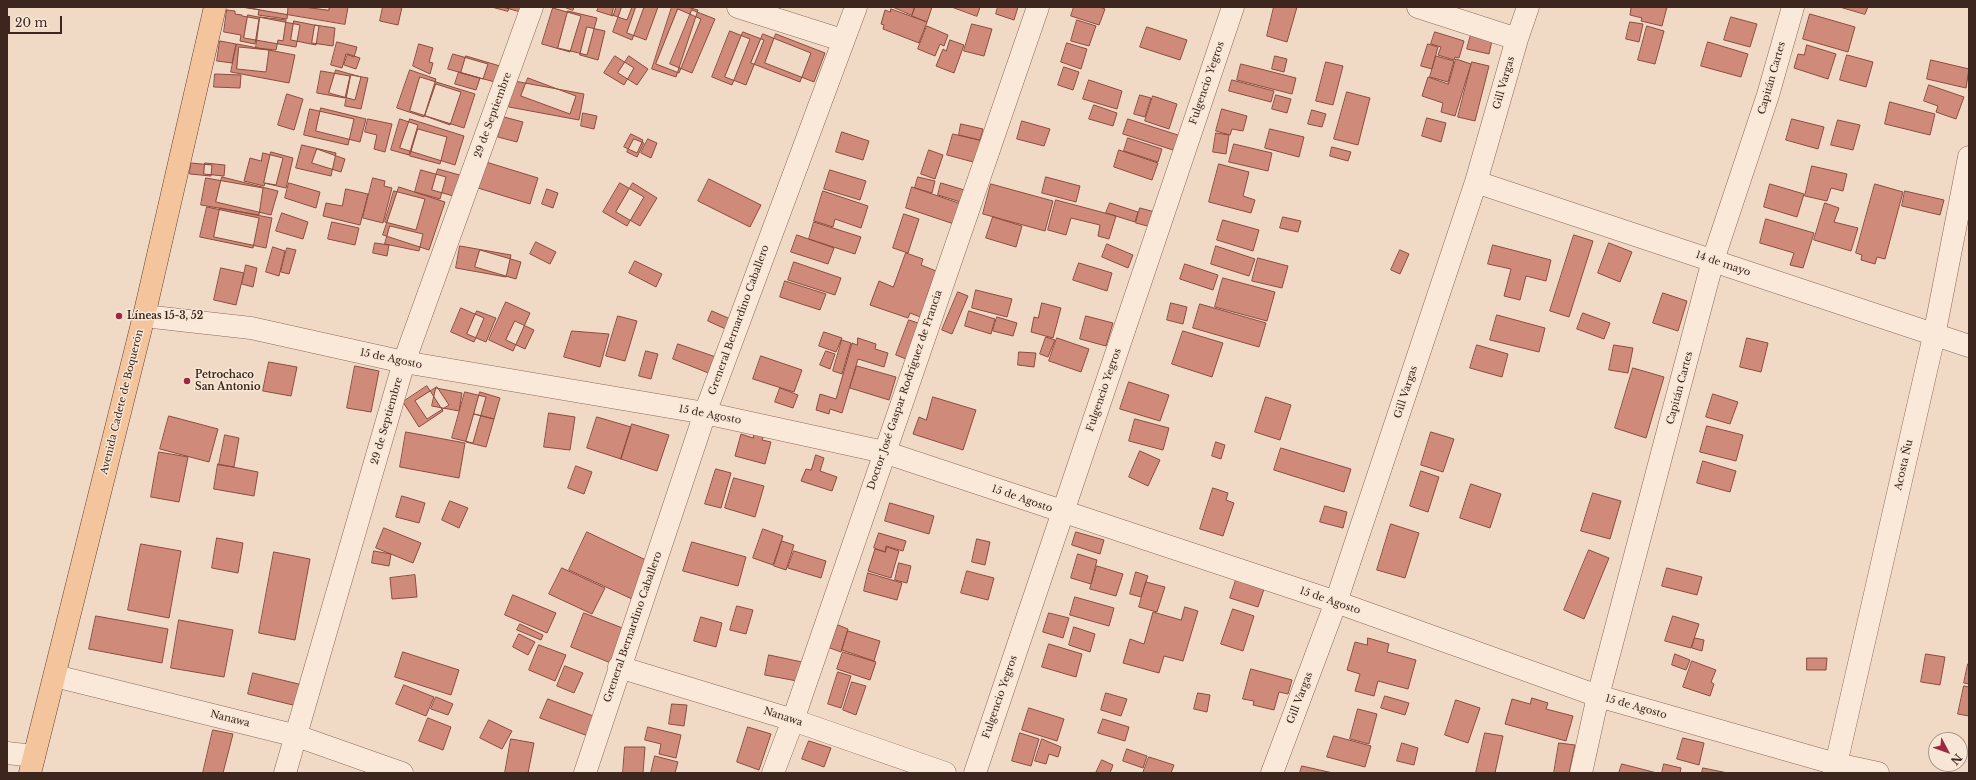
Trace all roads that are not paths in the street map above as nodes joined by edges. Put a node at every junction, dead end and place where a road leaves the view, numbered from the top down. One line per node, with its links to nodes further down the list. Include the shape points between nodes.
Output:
1 (215, 7): 15 (main road, Avenida Cadete de Boquerón)
2 (532, 7): 18 (street, 29 de Septiembre)
3 (738, 7): 11 (street)
4 (856, 7): 11 (street, Greneral Bernardino Caballero)
5 (1038, 7): 20 (street, Doctor José Gaspar Rodríguez de Francia)
6 (1233, 7): 21 (street, Fulgencio Yegros)
7 (1418, 7): 10 (street)
8 (1528, 7): 10 (street, Gill Vargas)
9 (1792, 7): 14 (street, Capitán Cartes, via 1768,95)
10 (1516, 39): 13 (street, Gill Vargas)
11 (842, 40): 19 (street, Greneral Bernardino Caballero)
12 (1969, 156): 16 (street, Acosta Ñu)
13 (1476, 182): 14 (street, 14 de mayo); 22 (street, Gill Vargas)
14 (1713, 260): 16 (street, 14 de mayo); 25 (street, Capitán Cartes)
15 (144, 316): 18 (street, 15 de Agosto, via 251,328); 24 (main road, Avenida Cadete de Boquerón)
16 (1934, 336): 17 (street, 14 de mayo); 30 (street, Acosta Ñu)
17 (1969, 346)
18 (404, 362): 19 (street, 15 de Agosto); 27 (street, 29 de Septiembre)
19 (705, 413): 20 (street, 15 de Agosto); 23 (street, Greneral Bernardino Caballero)
20 (884, 452): 21 (street, 15 de Agosto); 26 (street, Doctor José Gaspar Rodríguez de Francia)
21 (1062, 512): 22 (street, 15 de Agosto); 36 (street, Fulgencio Yegros)
22 (1336, 602): 25 (street, 15 de Agosto); 37 (street, Gill Vargas)
23 (619, 667): 26 (street, Nanawa); 33 (street, Greneral Bernardino Caballero)
24 (55, 676): 27 (street, Nanawa); 29 (main road, Avenida Cadete de Boquerón)
25 (1598, 696): 30 (street, 15 de Agosto); 38 (street, Capitán Cartes)
26 (793, 720): 34 (street, Doctor José Gaspar Rodríguez de Francia); 35 (street, Nanawa)
27 (297, 736): 31 (street, 29 de Septiembre); 32 (street, Nanawa)
28 (7, 753): 29 (street)
29 (32, 764)
30 (1835, 768): 39 (street, 15 de Agosto)
31 (286, 773)
32 (402, 773)
33 (585, 773)
34 (773, 773)
35 (945, 773)
36 (975, 773)
37 (1272, 773)
38 (1581, 773)
39 (1878, 773)

